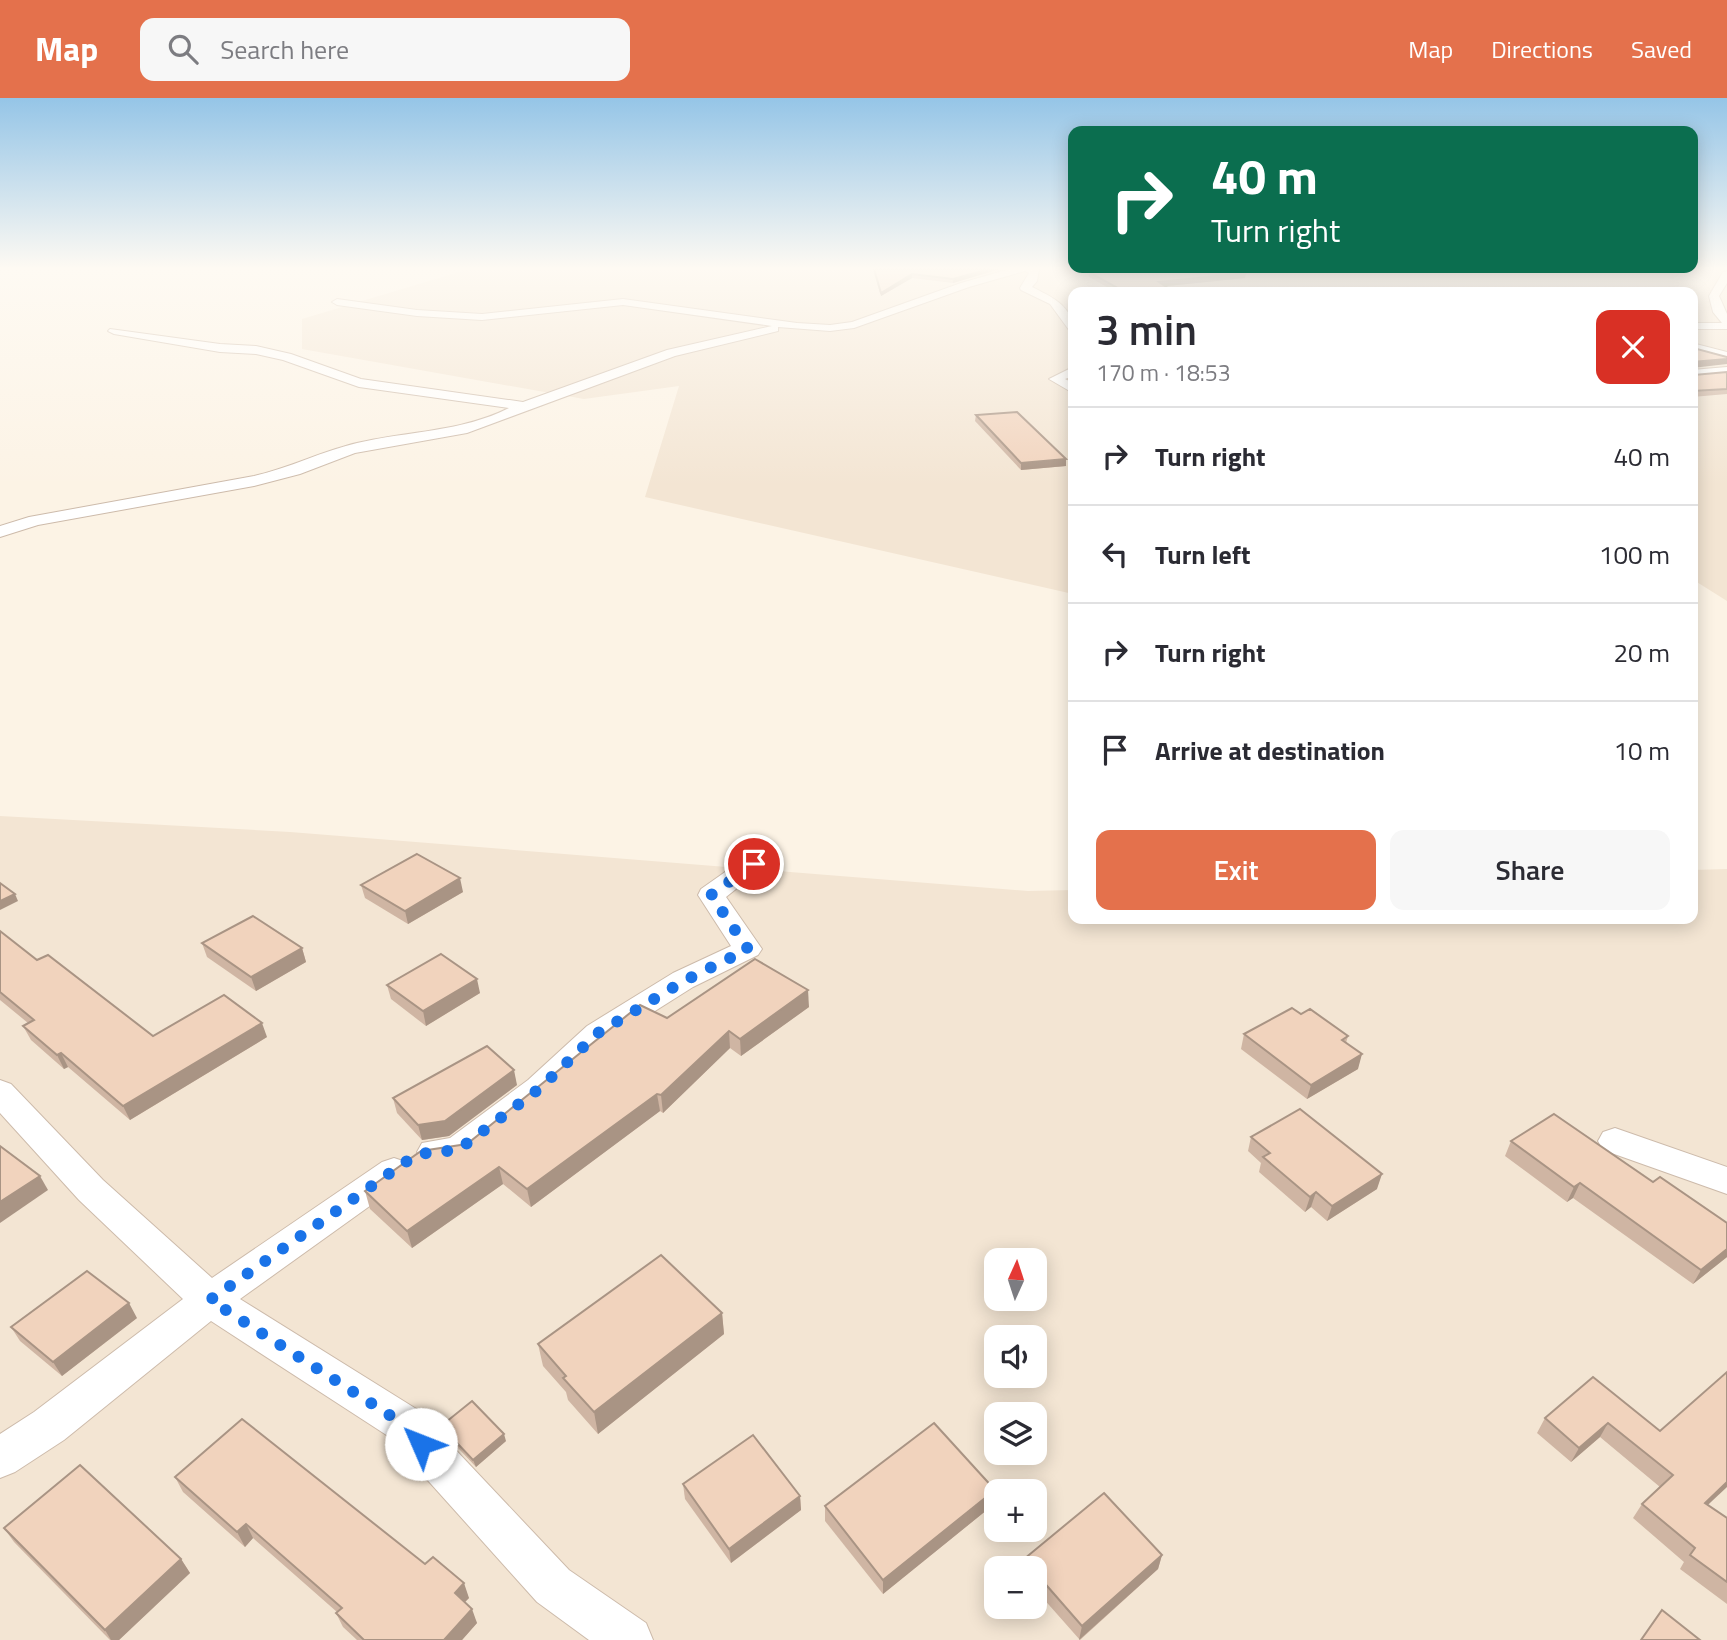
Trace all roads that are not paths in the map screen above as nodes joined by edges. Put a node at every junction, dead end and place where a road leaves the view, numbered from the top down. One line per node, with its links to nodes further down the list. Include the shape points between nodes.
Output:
1 (176, 341): 9 (street, via 287,357 359,383)
2 (722, 341): 9 (street, via 671,353)
3 (1698, 348): 4 (street)
4 (1727, 356)
5 (1727, 371): 7 (street)
6 (1068, 373): 8 (street, via 1055,379)
7 (1698, 373)
8 (1068, 386)
9 (524, 406): 10 (street, via 476,428 359,447 288,473 35,521)
10 (0, 532)
11 (754, 864): 15 (street, via 711,895 748,949 598,1033 540,1088 458,1150 417,1154)
12 (0, 1092): 15 (street, via 91,1190)
13 (1615, 1141): 14 (street)
14 (1727, 1181)
15 (210, 1300): 16 (street, via 49,1426); 17 (street, via 402,1423 553,1586)
16 (0, 1458)
17 (629, 1640)

